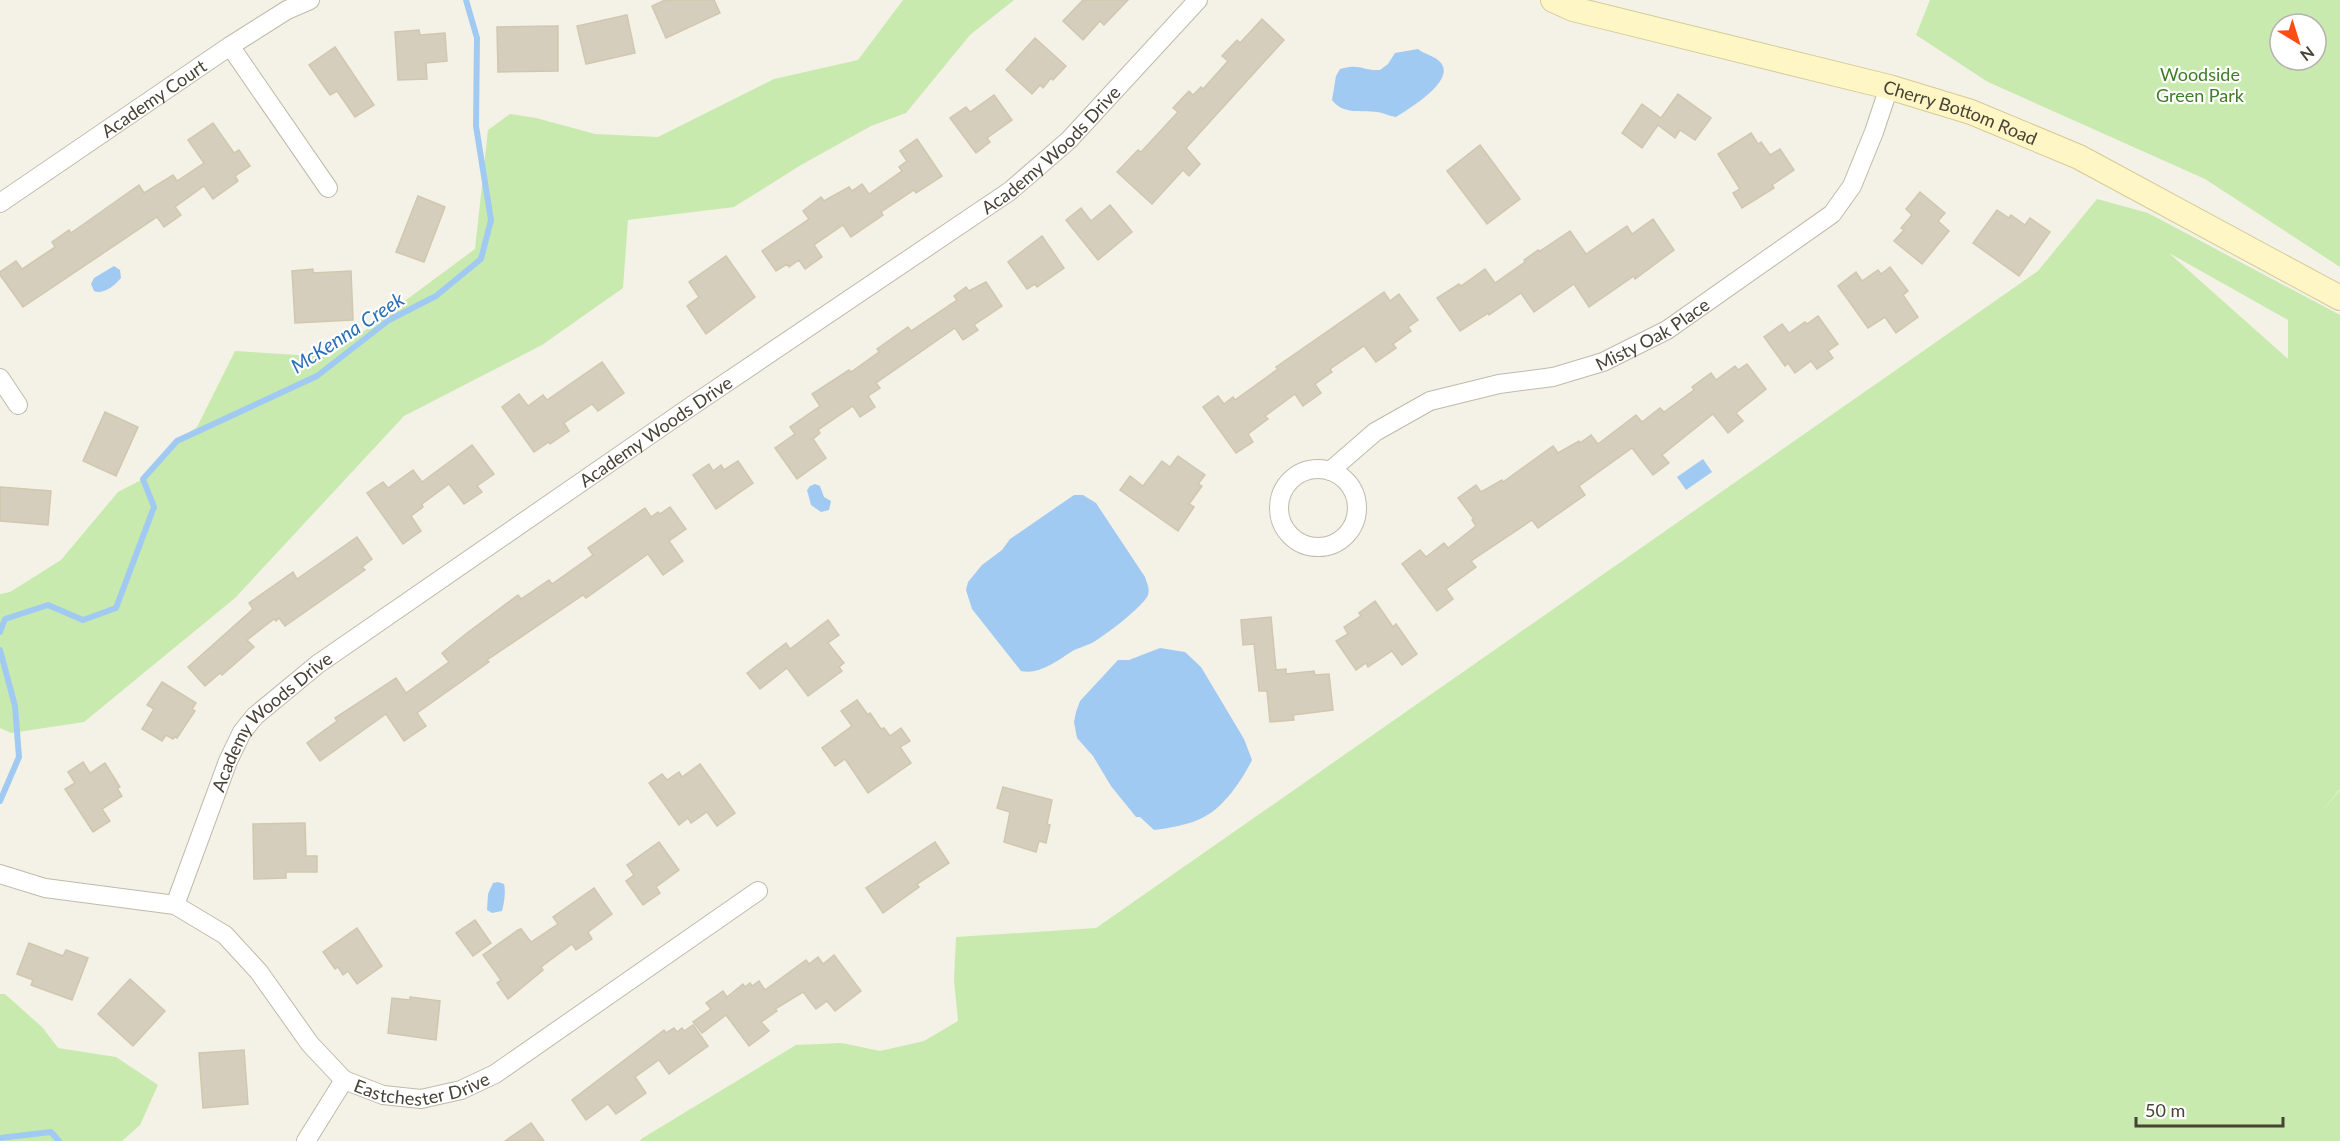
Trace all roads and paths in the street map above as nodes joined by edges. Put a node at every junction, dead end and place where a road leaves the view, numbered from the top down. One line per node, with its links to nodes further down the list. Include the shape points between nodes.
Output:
1 (310, 0): 4 (street, Academy Court)
2 (1198, 0): 14 (street, Academy Woods Drive, via 1069,140 1010,191 327,658 255,716 228,761)
3 (1553, 0): 5 (main road, Cherry Bottom Road, via 1573,9)
4 (230, 46): 6 (street); 7 (street, Academy Court)
5 (1889, 87): 8 (main road, Cherry Bottom Road, via 1971,112 2079,158); 11 (street, Misty Oak Place, via 1852,186 1832,214 1667,330 1611,360 1553,377 1499,384 1430,401 1375,432)
6 (328, 188)
7 (0, 203)
8 (2340, 298)
9 (0, 378): 10 (street)
10 (18, 405)
11 (1330, 471): 11 (street, via 1348,484 1357,504 1356,515 1347,535 1338,542 1306,546 1296,541 1282,524 1279,513 1283,491 1308,470)
12 (0, 874): 14 (street, Eastchester Drive, via 45,888)
13 (758, 891): 15 (street, Eastchester Drive, via 495,1074 461,1090 421,1099 383,1095)
14 (176, 905): 15 (street, Eastchester Drive, via 225,934 259,972 310,1044)
15 (344, 1080): 16 (street)
16 (306, 1141)

